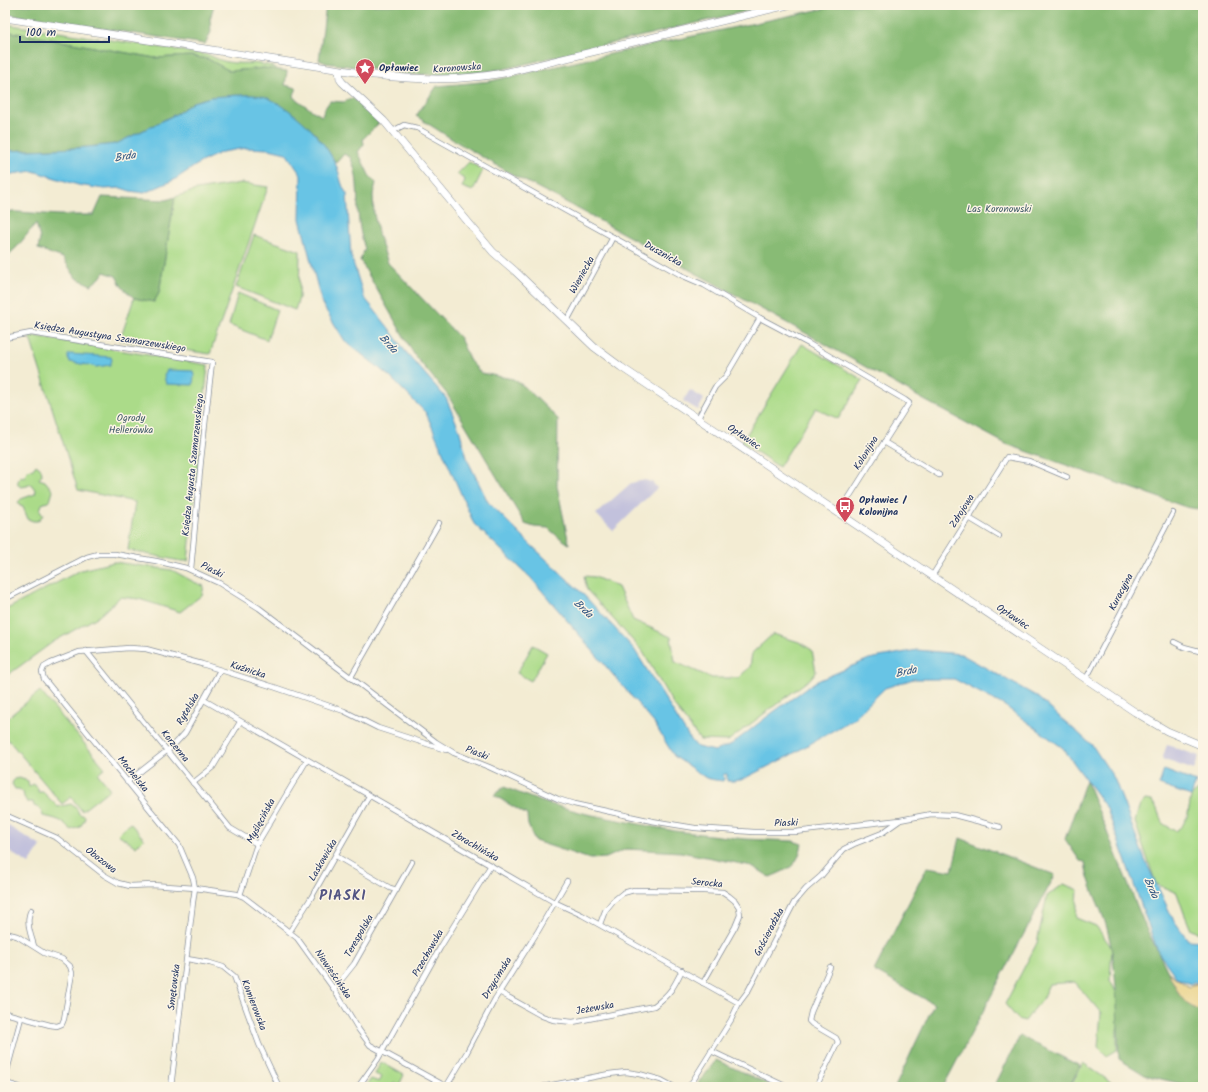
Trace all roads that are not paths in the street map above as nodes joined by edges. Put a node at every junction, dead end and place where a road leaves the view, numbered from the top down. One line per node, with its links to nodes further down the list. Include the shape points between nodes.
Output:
1 (788, 5): 3 (street, Koronowska, via 489,76 452,80 417,79)
2 (5, 18): 3 (street, Koronowska)
3 (339, 70): 4 (street, Opławiec, via 340,80)
4 (393, 131): 5 (street, Dusznicka, via 404,125 417,128); 7 (street, Opławiec, via 493,252)
5 (613, 237): 6 (street, Dusznicka); 7 (street, Wieniecka)
6 (760, 318): 10 (street, Dusznicka); 11 (street)
7 (567, 321): 11 (street, Opławiec, via 605,355)
8 (5, 338): 9 (street, Księdza Augustyna Szamarzewskiego, via 31,333)
9 (212, 362): 20 (street, Księdza Augusta Szamarzewskiego)
10 (909, 403): 12 (street, Kolonijna)
11 (698, 418): 15 (street, Opławiec)
12 (884, 442): 13 (street); 15 (street, Kolonijna)
13 (939, 475)
14 (1067, 477): 17 (street, Zdrojowa, via 1030,461 1007,457)
15 (839, 513): 21 (street, Opławiec)
16 (1173, 514): 29 (street, Kuracyjna)
17 (969, 518): 19 (street); 21 (street, Zdrojowa)
18 (439, 523): 27 (street)
19 (999, 536)
20 (191, 569): 22 (street, Piaski, via 134,557 98,554); 27 (street, Piaski, via 225,586 259,608)
21 (932, 576): 29 (street, Opławiec)
22 (5, 599)
23 (1174, 642): 25 (street)
24 (86, 651): 26 (street, Kuźnicka, via 140,648); 28 (street, Kuźnicka, via 62,658 44,667); 33 (street, Korzenna)
25 (1203, 652)
26 (220, 670): 30 (street, Rytelska); 34 (street, Kuźnicka, via 344,711 378,728)
27 (351, 677): 34 (street, Piaski, via 427,736)
28 (44, 679): 36 (street, Mochelska)
29 (1086, 679): 32 (street, Opławiec, via 1163,729)
30 (204, 700): 31 (street, Zbrachlińska); 33 (street, Rytelska, via 185,734)
31 (240, 722): 35 (street, Zbrachlińska); 37 (street, via 213,767)
32 (1203, 746)
33 (166, 751): 36 (street, Rytelska); 37 (street, Korzenna)
34 (454, 753): 40 (street, Piaski, via 574,804 695,828 795,832)
35 (307, 760): 38 (street, Zbrachlińska); 42 (street, Myślęcińska)
36 (127, 782): 47 (street, Mochelska, via 179,844)
37 (193, 783): 42 (street, Korzenna, via 230,828)
38 (370, 796): 43 (street, Laskowicka); 45 (street, Zbrachlińska)
39 (5, 815): 47 (street, Obozowa, via 57,838 118,884)
40 (900, 820): 41 (street, Piaski, via 931,814 954,815); 62 (street, Gościeradzka, via 882,833 844,849 806,889 794,903 748,991)
41 (1000, 828)
42 (257, 844): 49 (street, Myślęcińska)
43 (336, 856): 48 (street); 53 (street, Laskowicka)
44 (412, 862): 48 (street, Terespolska)
45 (491, 865): 50 (street, Zbrachlińska); 65 (street, Przechowska, via 440,948)
46 (567, 881): 50 (street, Drzycimska)
47 (195, 888): 49 (street, Niewieścińska); 56 (street, Smętowska)
48 (397, 890): 60 (street, Terespolska, via 354,964)
49 (240, 895): 53 (street, Niewieścińska)
50 (554, 902): 52 (street, Zbrachlińska); 61 (street, Drzycimska)
51 (31, 910): 55 (street, via 28,925)
52 (600, 924): 58 (street, Zbrachlińska); 59 (street, Serocka, via 605,911 613,901 634,890 723,892 735,900 740,915)
53 (290, 931): 60 (street, Niewieścińska)
54 (5, 933): 55 (street, via 17,936)
55 (34, 946): 64 (street, via 68,963 72,976 62,1024 57,1026)
56 (187, 959): 71 (street, Smętowska); 72 (street, Komierowska, via 210,962 223,967 234,976 259,1044)
57 (830, 967): 79 (street, via 809,1021 836,1038 838,1042)
58 (682, 970): 59 (street, Zbrachlińska); 61 (street, Jeżewska, via 673,989 654,1006 573,1022 542,1016)
59 (703, 983): 62 (street, Zbrachlińska)
60 (334, 988): 65 (street, Niewieścińska, via 370,1045)
61 (499, 992): 74 (street, Drzycimska)
62 (739, 1003): 66 (street, Gościeradzka)
63 (5, 1013): 64 (street)
64 (21, 1018): 67 (street)
65 (382, 1051): 73 (street); 74 (street, Niewieścińska)
66 (711, 1051): 77 (street, Gościeradzka); 78 (street)
67 (5, 1078)
68 (5, 1083): 70 (street)
69 (553, 1086): 75 (street); 76 (street, via 626,1072 661,1080)
70 (19, 1087)
71 (171, 1087)
72 (279, 1087)
73 (358, 1087)
74 (446, 1087)
75 (542, 1087)
76 (674, 1087)
77 (689, 1087)
78 (787, 1087)
79 (816, 1087)

